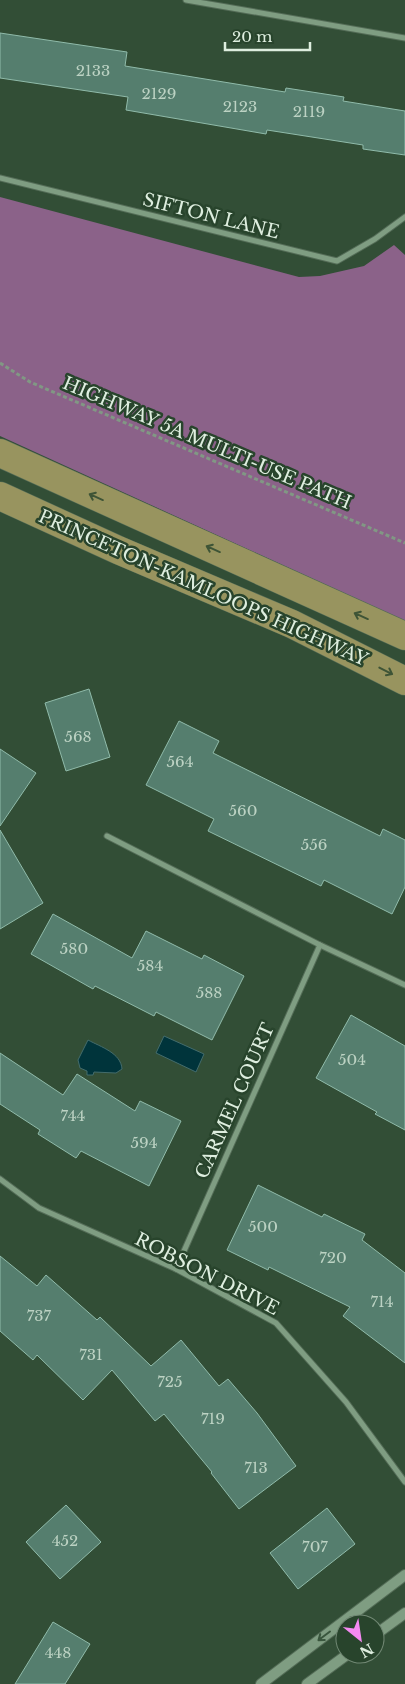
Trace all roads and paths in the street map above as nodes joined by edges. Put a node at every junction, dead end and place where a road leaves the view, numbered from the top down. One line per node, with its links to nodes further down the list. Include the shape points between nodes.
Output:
1 (186, 0): 2 (street)
2 (405, 38)
3 (0, 178): 4 (street, SIFTON LANE, via 336,261)
4 (405, 217)
5 (0, 363): 8 (path, HIGHWAY 5A MULTI-USE PATH, via 30,382)
6 (0, 453): 9 (main road, one-way to 6)
7 (0, 496): 10 (main road, PRINCETON-KAMLOOPS HIGHWAY, one-way to 10, via 292,624)
8 (405, 543)
9 (405, 636)
10 (405, 680)
11 (107, 836): 12 (street)
12 (320, 945): 13 (street); 15 (street, CARMEL COURT)
13 (405, 984)
14 (0, 1179): 15 (street, ROBSON DRIVE, via 39,1208)
15 (176, 1269): 16 (street, ROBSON DRIVE, via 276,1323 346,1402)
16 (405, 1482)
17 (405, 1576): 21 (main road, one-way to 21)
18 (405, 1613): 19 (main road)
19 (385, 1628)
20 (335, 1664): 22 (main road)
21 (261, 1684)
22 (307, 1684)

